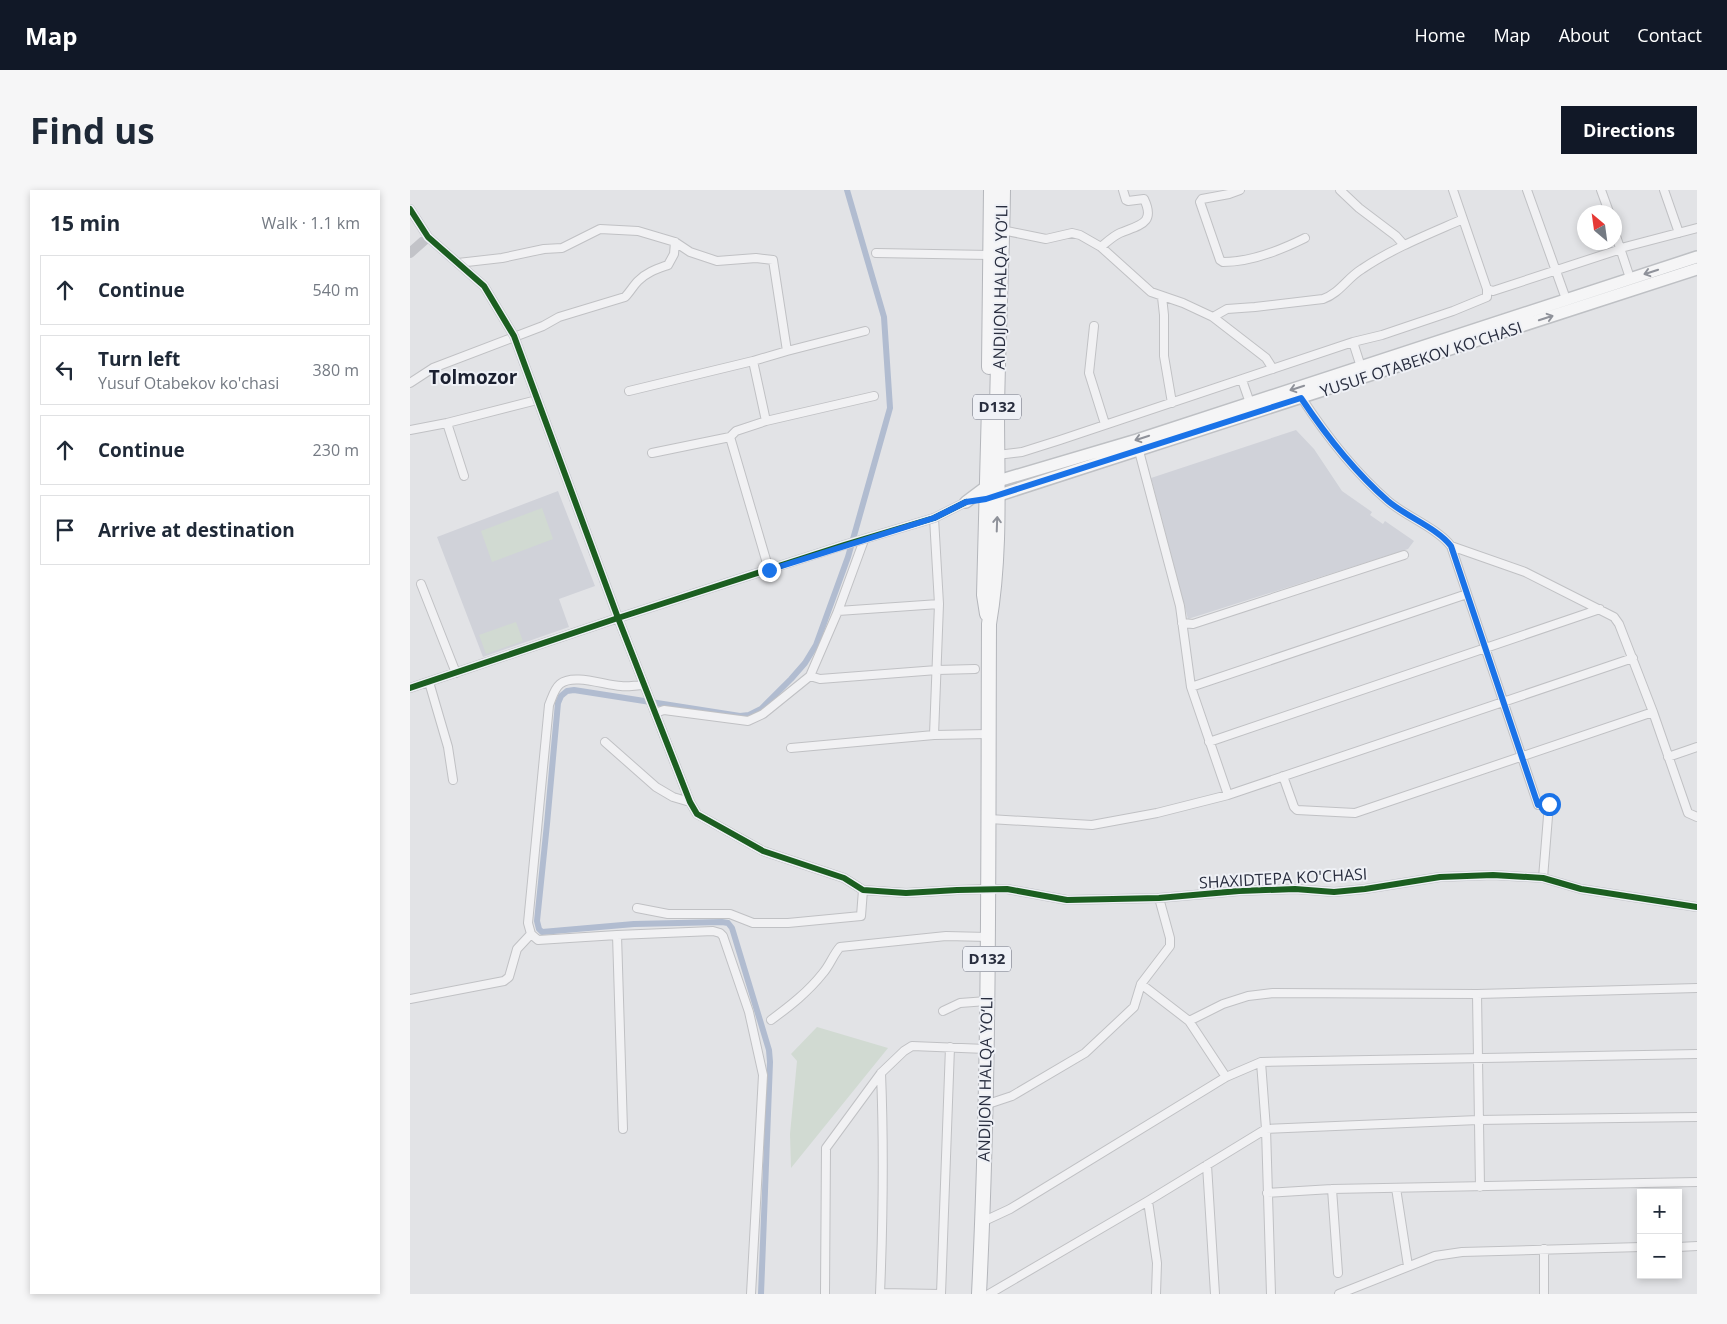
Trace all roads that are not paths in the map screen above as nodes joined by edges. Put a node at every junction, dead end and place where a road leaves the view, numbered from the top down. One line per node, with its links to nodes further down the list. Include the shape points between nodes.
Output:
1 (991, 190): 26 (highway, ANDIJON HALQA YO‘LI / D132)
2 (1003, 190): 14 (highway, ANDIJON HALQA YO‘LI / D132)
3 (1123, 190): 20 (street, via 1128,201 1144,199 1149,215 1142,224 1119,234)
4 (1240, 190): 17 (street, via 1200,202 1220,260 1265,254)
5 (1340, 190): 19 (street)
6 (1453, 190): 12 (street)
7 (1527, 190): 30 (street)
8 (1601, 190): 10 (street)
9 (1664, 190): 15 (street)
10 (1606, 205)
11 (410, 209): 16 (street)
12 (1462, 219): 19 (street); 32 (street)
13 (1697, 228): 15 (street)
14 (1002, 230): 20 (street, via 1046,239 1076,233); 59 (highway, ANDIJON HALQA YO‘LI / D132)
15 (1679, 233): 21 (street)
16 (428, 237): 24 (street); 28 (street)
17 (1305, 238)
18 (675, 242): 28 (street, via 638,231 600,229 562,248); 38 (street, via 674,254 668,264 650,271 625,297 559,317); 40 (street, via 690,252 717,260 774,260)
19 (1404, 245): 35 (street, via 1361,269 1339,291 1323,299 1227,309)
20 (1101, 247): 33 (street, via 1144,287)
21 (1622, 248)
22 (1615, 250): 30 (street)
23 (1622, 250): 31 (street)
24 (410, 253)
25 (876, 253): 26 (street)
26 (990, 255): 61 (highway, ANDIJON HALQA YO‘LI / D132)
27 (1697, 257): 31 (main road, YUSUF OTABEKOV KO'CHASI, one-way to 31)
28 (458, 263): 38 (street, via 484,286)
29 (1697, 270): 48 (main road, YUSUF OTABEKOV KO'CHASI, one-way to 29)
30 (1555, 271): 32 (street, via 1492,291); 34 (street)
31 (1630, 278): 34 (main road, YUSUF OTABEKOV KO'CHASI)
32 (1487, 289): 39 (street, via 1487,297 1480,301)
33 (1162, 297): 35 (street); 50 (street, via 1164,356)
34 (1566, 299): 42 (main road, YUSUF OTABEKOV KO'CHASI)
35 (1213, 317): 43 (street, via 1266,358)
36 (1094, 326): 54 (street, via 1089,373)
37 (865, 331): 40 (street)
38 (514, 336): 45 (street, via 434,368); 49 (street)
39 (1353, 342): 42 (street); 43 (street)
40 (787, 352): 41 (street)
41 (753, 361): 46 (street); 52 (street)
42 (1361, 367): 51 (main road, YUSUF OTABEKOV KO'CHASI, one-way to 51)
43 (1273, 369): 44 (street)
44 (1242, 380): 50 (street); 51 (street)
45 (410, 383)
46 (629, 391)
47 (874, 396): 52 (street)
48 (1301, 398): 57 (main road, YUSUF OTABEKOV KO'CHASI); 65 (street, via 1362,476 1389,502 1445,538)
49 (537, 400): 53 (street); 73 (street)
50 (1172, 403): 54 (street)
51 (1250, 403): 61 (main road, YUSUF OTABEKOV KO'CHASI, one-way to 61)
52 (766, 421): 56 (street)
53 (448, 423): 55 (street); 60 (street)
54 (1105, 424): 59 (street, via 1022,452)
55 (410, 430)
56 (730, 436): 58 (street); 67 (street)
57 (1139, 451): 61 (main road, YUSUF OTABEKOV KO'CHASI); 74 (street)
58 (652, 453)
59 (997, 455): 61 (highway, ANDIJON HALQA YO‘LI / D132)
60 (464, 476)
61 (992, 490): 62 (main road, YUSUF OTABEKOV KO'CHASI); 88 (highway, ANDIJON HALQA YO‘LI / D132, via 995,592 989,624)
62 (966, 502): 63 (street)
63 (934, 518): 64 (street); 70 (street)
64 (862, 540): 67 (street); 72 (street)
65 (1451, 546): 69 (street); 71 (street, via 1524,572)
66 (1404, 555): 74 (street, via 1193,624)
67 (769, 570): 73 (street)
68 (421, 584): 79 (street)
69 (1467, 594): 75 (street); 83 (street)
70 (939, 604): 72 (street); 78 (street)
71 (1600, 609): 75 (street); 76 (street, via 1617,620)
72 (838, 611): 80 (street)
73 (618, 618): 79 (street); 82 (street)
74 (1182, 623): 83 (street)
75 (1485, 648): 85 (street); 91 (street)
76 (1632, 658): 85 (street); 87 (street)
77 (975, 669): 78 (street)
78 (937, 670): 80 (street, via 820,679); 89 (street)
79 (456, 673): 81 (street)
80 (810, 676): 86 (street, via 763,714 748,722)
81 (429, 682): 84 (street); 97 (street, via 448,747)
82 (645, 687): 86 (street); 108 (street, via 577,678 560,684 554,691 548,713 528,924)
83 (1191, 687): 91 (street)
84 (410, 688)
85 (1503, 702): 94 (street); 96 (street)
86 (654, 711): 99 (street)
87 (1654, 712): 94 (street); 95 (street)
88 (988, 734): 89 (street); 101 (highway, ANDIJON HALQA YO‘LI / D132)
89 (934, 735): 93 (street)
90 (605, 742): 99 (street, via 656,787 672,797)
91 (1209, 742): 98 (street)
92 (1697, 747): 95 (street)
93 (790, 748)
94 (1521, 757): 96 (street, via 1355,813 1296,810); 102 (street, via 1538,805 1549,804)
95 (1668, 757): 100 (street, via 1688,813)
96 (1283, 776): 98 (street)
97 (453, 780)
98 (1228, 795): 101 (street, via 1092,825)
99 (690, 802): 104 (street, via 697,814 762,851 844,878)
100 (1697, 817)
101 (988, 819): 103 (highway, ANDIJON HALQA YO‘LI / D132)
102 (1543, 878): 105 (street, SHAXIDTEPA KO'CHASI, via 1493,875 1440,877 1334,892 1295,889); 106 (street, SHAXIDTEPA KO'CHASI, via 1581,888)
103 (988, 889): 104 (street, via 906,893); 105 (street, SHAXIDTEPA KO'CHASI, via 1007,889 1067,900); 110 (highway, ANDIJON HALQA YO‘LI / D132)
104 (863, 890): 107 (street, via 862,916 788,923 753,923 730,914 668,914)
105 (1159, 898): 111 (street, via 1170,946)
106 (1697, 907)
107 (637, 908)
108 (531, 934): 109 (street, via 538,940); 114 (street, via 517,950 509,977 504,981)
109 (617, 935): 129 (street); 146 (street, via 713,931 723,936 749,1012 763,1076)
110 (988, 937): 115 (highway, ANDIJON HALQA YO‘LI / D132); 117 (street, via 946,936 840,947 825,972 800,999)
111 (1142, 984): 118 (street); 126 (street, via 1134,1007 1084,1053 1012,1096)
112 (1697, 988): 113 (street)
113 (1477, 994): 118 (street, via 1273,993 1223,1004); 122 (street)
114 (410, 998)
115 (987, 1002): 116 (street, via 960,1003); 120 (highway, ANDIJON HALQA YO‘LI / D132)
116 (943, 1011)
117 (771, 1020)
118 (1189, 1021): 125 (street)
119 (950, 1048): 120 (street); 124 (street, via 912,1046); 148 (street)
120 (986, 1049): 126 (highway, ANDIJON HALQA YO‘LI / D132)
121 (1697, 1054): 122 (street)
122 (1477, 1057): 123 (street); 128 (street)
123 (1261, 1062): 125 (street); 130 (street)
124 (881, 1073): 145 (street, via 883,1195); 147 (street, via 826,1148)
125 (1226, 1077): 138 (street, via 1010,1209)
126 (985, 1105): 138 (highway, ANDIJON HALQA YO‘LI / D132)
127 (1697, 1117): 128 (street)
128 (1478, 1120): 130 (street); 133 (street)
129 (623, 1129)
130 (1266, 1129): 131 (street); 136 (street)
131 (1207, 1165): 137 (street); 152 (street)
132 (1697, 1182): 133 (street)
133 (1480, 1187): 134 (street)
134 (1396, 1188): 135 (street); 143 (street)
135 (1332, 1189): 136 (street); 144 (street)
136 (1267, 1193): 153 (street)
137 (1148, 1202): 150 (street); 151 (street, via 1157,1263)
138 (982, 1222): 149 (highway, ANDIJON HALQA YO‘LI / D132)
139 (1697, 1246): 141 (street)
140 (1637, 1247): 142 (street)
141 (1682, 1247)
142 (1544, 1250): 143 (street, via 1462,1252 1435,1256); 155 (street)
143 (1408, 1266): 154 (street)
144 (1338, 1273)
145 (880, 1293): 148 (street)
146 (751, 1294)
147 (825, 1294)
148 (941, 1294)
149 (979, 1294)
150 (989, 1294)
151 (1156, 1294)
152 (1215, 1294)
153 (1271, 1294)
154 (1339, 1294)
155 (1544, 1294)

